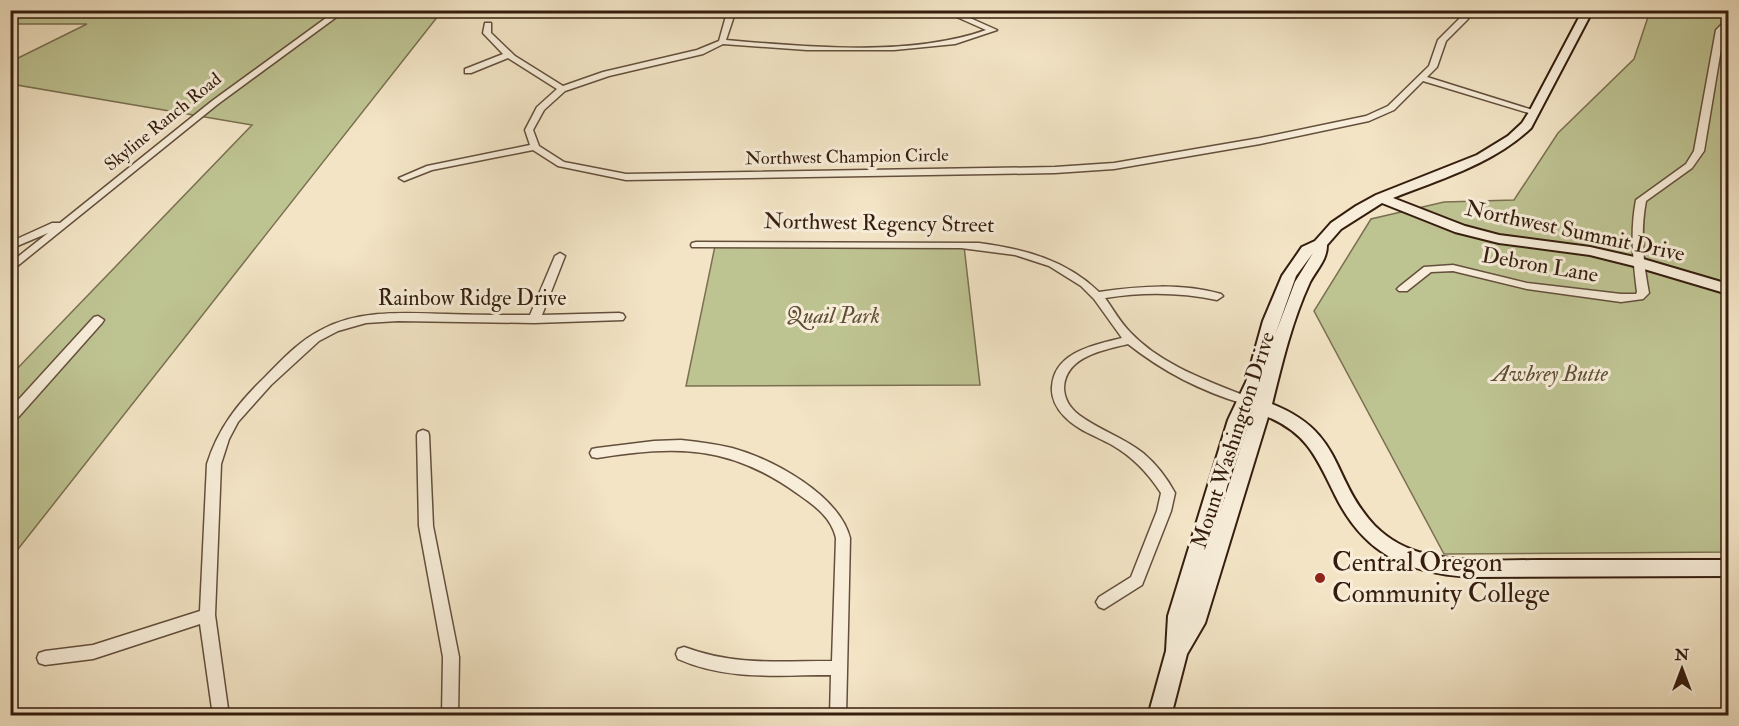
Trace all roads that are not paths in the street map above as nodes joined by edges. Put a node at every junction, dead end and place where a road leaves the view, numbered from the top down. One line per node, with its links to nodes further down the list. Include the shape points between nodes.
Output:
1 (343, 10): 17 (street, Skyline Ranch Road, via 223,94)
2 (726, 10): 8 (street, via 730,16)
3 (944, 10): 8 (street, via 993,30 951,43 858,49)
4 (1464, 10): 11 (street, Northwest Champion Circle, via 1464,19 1442,40 1433,67)
5 (1588, 10): 13 (main road, Mount Washington Drive)
6 (1728, 23): 21 (street, via 1720,30 1699,151 1689,166 1641,200 1637,220)
7 (488, 25): 9 (street, via 487,33)
8 (722, 42): 12 (street, via 700,52 606,74)
9 (510, 54): 10 (street); 12 (street, via 524,68)
10 (468, 71)
11 (1419, 78): 13 (street); 14 (street, Northwest Champion Circle, via 1391,108 1369,118 1260,141 1084,169 626,177 561,164)
12 (562, 89): 14 (street, via 540,109 529,130)
13 (1535, 112): 16 (main road, Mount Washington Drive, via 1512,139 1482,158)
14 (535, 147): 15 (street, via 430,168)
15 (404, 178)
16 (1381, 198): 21 (main road, Northwest Summit Drive, via 1460,230); 31 (main road, Mount Washington Drive, via 1336,226 1320,244 1320,255 1294,301)
17 (79, 213): 19 (street); 22 (street, Skyline Ranch Road)
18 (696, 245): 25 (street, Northwest Regency Street, via 996,248 1066,271)
19 (10, 246)
20 (560, 256): 28 (street)
21 (1638, 262): 23 (street, Debron Lane, via 1644,285 1639,297 1527,286 1453,268 1428,269); 24 (main road, Northwest Summit Drive)
22 (10, 269)
23 (1403, 289)
24 (1728, 289)
25 (1097, 296): 26 (street, via 1159,288); 30 (street, Northwest Regency Street)
26 (1216, 296)
27 (619, 317): 28 (street, Rainbow Ridge Drive)
28 (534, 319): 37 (street, Rainbow Ridge Drive, via 384,317 333,328 303,347 236,413 218,444)
29 (98, 320): 32 (street)
30 (1130, 340): 31 (street, Northwest Regency Street, via 1167,367); 36 (street, via 1097,349 1068,363 1060,370 1058,380 1064,408 1077,420 1132,451 1154,471 1167,493 1137,581)
31 (1253, 404): 35 (main road, Northwest Regency Street, via 1307,432 1323,454 1351,510 1369,532 1404,555 1426,563 1482,569); 44 (main road, Mount Washington Drive, via 1194,623 1177,651)
32 (10, 417)
33 (423, 435): 42 (street, via 426,526 451,657)
34 (597, 453): 40 (street, via 632,446 724,449 754,459 797,485 832,513 843,538)
35 (1728, 568)
36 (1104, 602)
37 (207, 615): 39 (street, via 93,652); 41 (street, Rainbow Ridge Drive)
38 (684, 654): 40 (street, via 717,666)
39 (45, 658)
40 (840, 668): 43 (street)
41 (221, 716)
42 (450, 716)
43 (838, 716)
44 (1159, 716)

